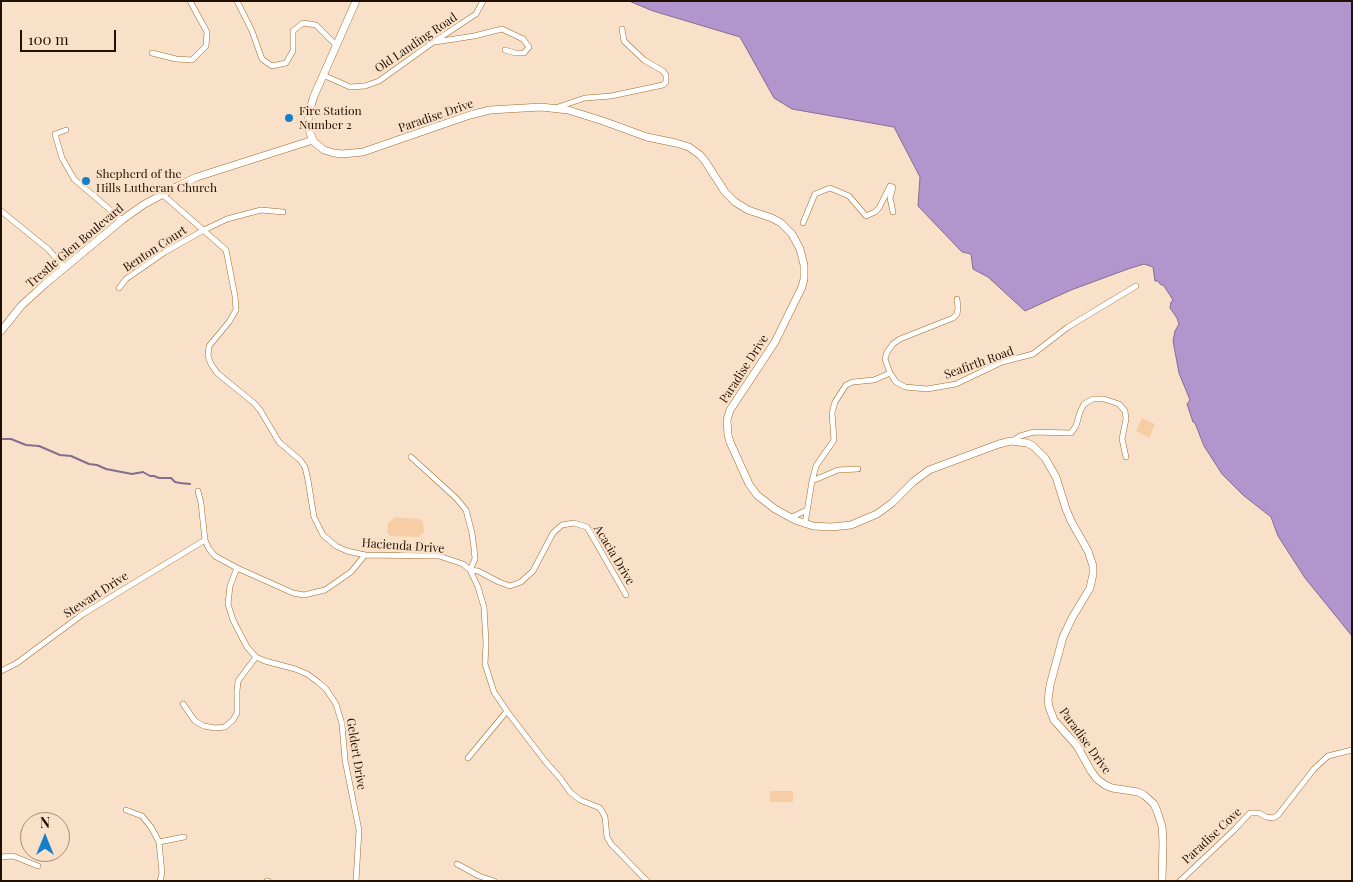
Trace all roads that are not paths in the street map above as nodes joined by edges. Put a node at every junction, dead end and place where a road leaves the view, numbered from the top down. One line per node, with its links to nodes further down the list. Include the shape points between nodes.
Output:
1 (190, 1): 9 (street, via 207,32 206,46 192,60)
2 (237, 1): 7 (street, via 262,59 272,66 286,63 293,51 293,32 303,23 316,25)
3 (356, 1): 7 (street)
4 (483, 1): 6 (street, Old Landing Road, via 476,14)
5 (622, 29): 11 (street, via 624,41 644,60 662,71 666,82 611,96 585,98)
6 (432, 43): 8 (street, via 502,29 523,39 529,47 524,53); 10 (street, Old Landing Road, via 379,81 365,86 350,87)
7 (337, 46): 10 (street)
8 (505, 50)
9 (152, 53)
10 (323, 75): 13 (street, via 308,115 308,128)
11 (555, 108): 13 (street, Paradise Drive, via 490,110 354,154 328,152); 34 (street, Paradise Drive, via 582,113 647,137 695,150 734,202 781,223 796,240 803,257 802,287 775,342 730,410 727,420 730,442 751,488 770,506)
12 (66, 130): 18 (street, via 55,134 62,158 74,179)
13 (313, 140): 14 (street, Trestle Glen Boulevard, via 204,175)
14 (162, 194): 18 (street, Trestle Glen Boulevard); 20 (street, Hacienda Drive)
15 (1, 211): 21 (street, via 48,248)
16 (283, 212): 20 (street, Benton Court, via 261,210 227,219)
17 (892, 212): 19 (street, via 891,185 879,208 866,216 849,196 830,188 815,194)
18 (122, 220): 21 (street, Trestle Glen Boulevard)
19 (803, 223)
20 (204, 230): 23 (street, Benton Court, via 126,279); 37 (street, Hacienda Drive, via 226,250 236,310 209,346 211,364 217,373 254,403 279,442 305,467 314,517 323,535 336,546)
21 (64, 267): 25 (street, Trestle Glen Boulevard, via 28,299)
22 (1136, 286): 26 (street, Seafirth Road, via 1068,327 1033,354 1002,362 956,384 927,389 905,387)
23 (119, 288)
24 (957, 299): 26 (street, via 957,314 953,318 900,338 893,344 885,359)
25 (1, 331)
26 (890, 373): 31 (street, via 874,380 846,385 832,413 834,440 816,466)
27 (1011, 441): 28 (street, via 1034,432 1071,433 1084,404 1093,399 1104,399 1119,404 1125,411 1122,439); 35 (street, Paradise Drive, via 929,470 885,509 864,520 835,527); 57 (street, Paradise Drive, via 1032,446 1049,464 1092,566 1090,588 1059,650 1048,692 1048,707 1058,725 1078,746 1097,779 1112,788 1138,792 1154,804 1162,826)
28 (1126, 456)
29 (411, 457): 39 (street, via 466,510 475,559)
30 (858, 469): 31 (street, via 838,470)
31 (812, 481): 33 (street)
32 (198, 491): 36 (street)
33 (807, 510): 34 (street); 35 (street)
34 (790, 518): 35 (street, Paradise Drive)
35 (805, 524)
36 (204, 540): 38 (street, via 215,556); 42 (street, Stewart Drive, via 83,614)
37 (365, 555): 38 (street, via 351,572 325,590 304,595); 39 (street, Hacienda Drive, via 439,556 463,564)
38 (237, 568): 41 (street, via 228,604 242,638)
39 (470, 570): 40 (street, Acacia Drive, via 510,586 521,582 532,571 553,534 562,525 574,523 586,527); 44 (street, via 484,607 485,664 494,692)
40 (626, 595)
41 (256, 657): 43 (street, via 238,681 237,713 225,727 204,726 195,721); 54 (street, Geldert Drive, via 307,674 326,689 336,704 359,830)
42 (1, 671)
43 (183, 704)
44 (507, 711): 46 (street); 56 (street, via 570,792 600,808 605,817 607,837)
45 (1352, 750): 58 (street, Paradise Cove, via 1328,756 1278,816 1273,818 1250,813)
46 (468, 758)
47 (126, 810): 49 (street, via 142,816)
48 (184, 837): 49 (street)
49 (159, 842): 53 (street)
50 (1, 857): 52 (street, via 13,856)
51 (457, 864): 55 (street)
52 (38, 866)
53 (160, 881)
54 (356, 881)
55 (494, 881)
56 (647, 881)
57 (1162, 881)
58 (1180, 881)

